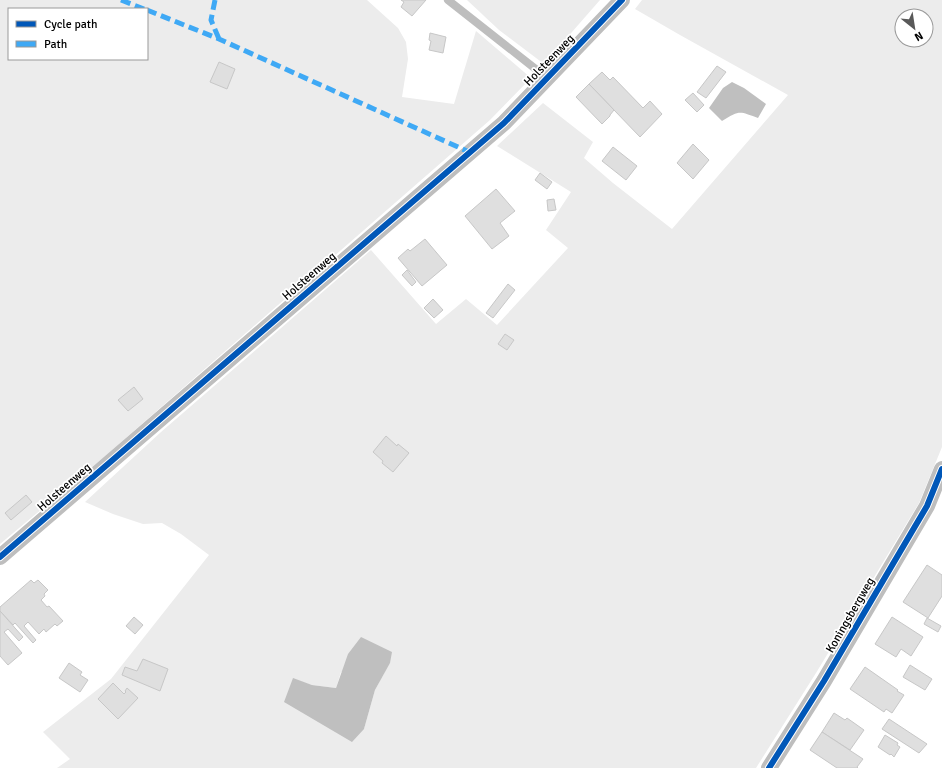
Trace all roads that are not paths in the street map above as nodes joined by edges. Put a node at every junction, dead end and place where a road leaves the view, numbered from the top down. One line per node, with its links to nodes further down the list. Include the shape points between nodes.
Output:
1 (448, 0): 3 (lane)
2 (622, 0): 3 (street, Holsteenweg)
3 (547, 78): 5 (street, Holsteenweg, via 504,122)
4 (942, 469): 6 (street, Koningsbergweg, via 927,506 824,681)
5 (0, 557)
6 (769, 768)

